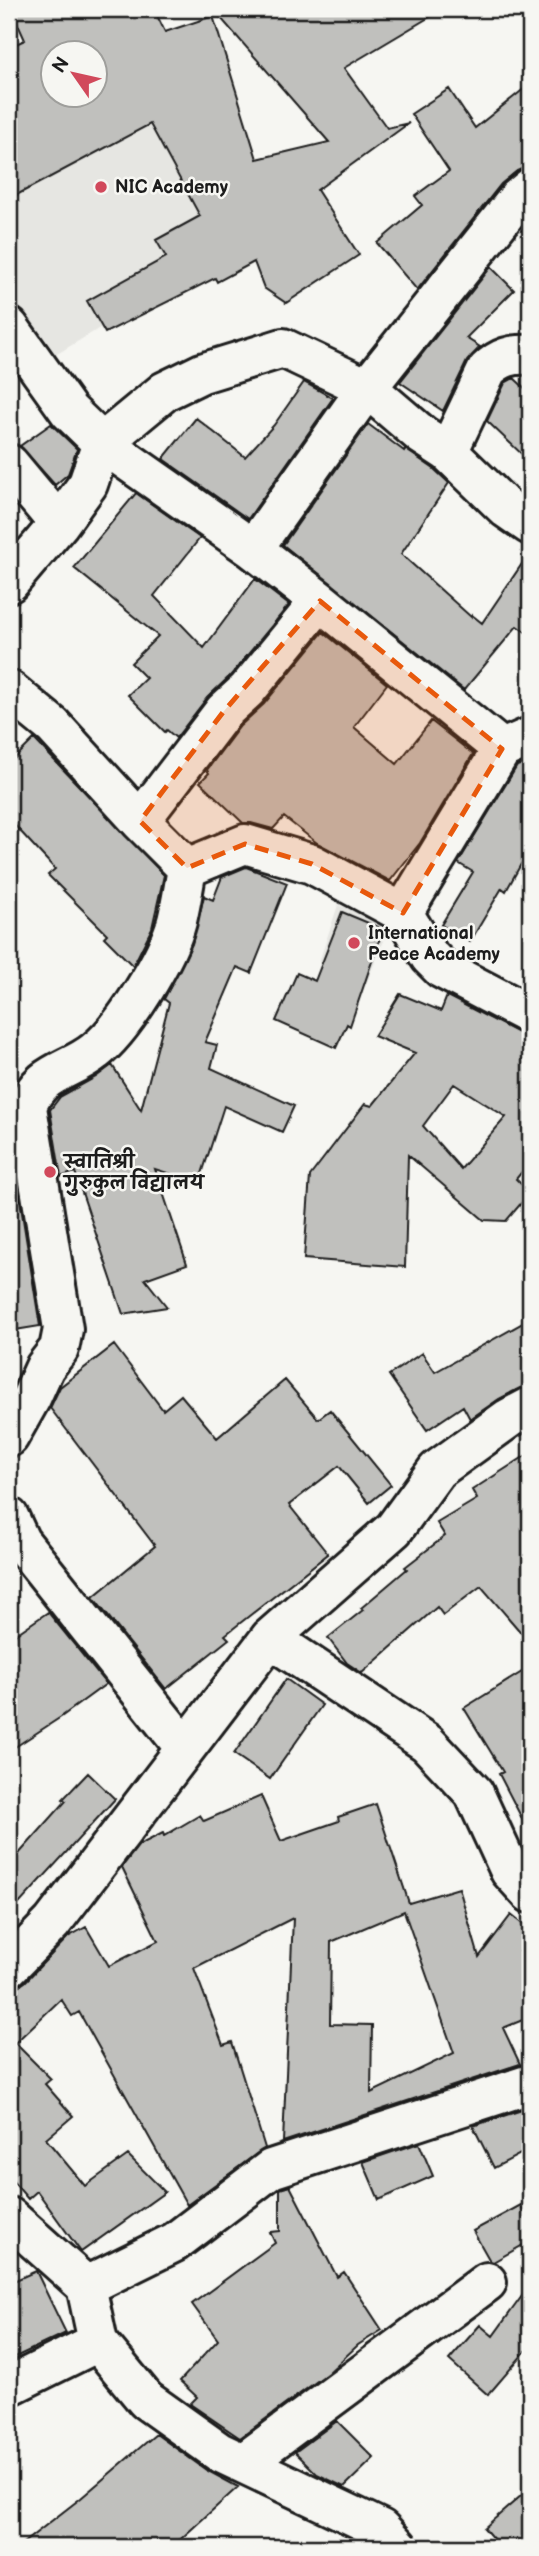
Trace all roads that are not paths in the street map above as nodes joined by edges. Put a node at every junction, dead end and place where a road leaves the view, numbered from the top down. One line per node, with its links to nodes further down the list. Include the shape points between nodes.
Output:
1 (526, 202): 4 (street)
2 (9, 327): 5 (street, via 69,411)
3 (530, 355): 6 (street, via 514,354 497,360 487,370)
4 (367, 388): 5 (street, via 283,348 202,373 165,391); 6 (street); 10 (street)
5 (102, 443): 8 (street, via 88,484); 10 (street)
6 (447, 452): 9 (street, via 507,509)
7 (9, 464): 8 (street)
8 (59, 524): 11 (street)
9 (530, 524)
10 (253, 549): 12 (street)
11 (9, 583)
12 (320, 601): 14 (street); 15 (street, via 247,690 224,711)
13 (9, 690): 15 (street, via 53,726)
14 (516, 743): 17 (street)
15 (140, 821): 16 (street)
16 (187, 868): 17 (street, via 245,844 312,864); 20 (street, via 176,923 132,1009 96,1051 44,1080 32,1092 27,1107 63,1329 59,1349)
17 (403, 913): 18 (street, via 442,969)
18 (530, 1015)
19 (530, 1407): 22 (street, via 437,1470 394,1529)
20 (9, 1437)
21 (9, 1517): 23 (street, via 20,1541)
22 (270, 1638): 23 (street); 24 (street, via 427,1743 474,1793 510,1871)
23 (185, 1748): 25 (street, via 52,1923)
24 (530, 1894)
25 (9, 1966)
26 (530, 2084): 29 (street, via 271,2169 175,2242)
27 (9, 2217): 29 (street)
28 (487, 2282): 32 (street)
29 (86, 2286): 30 (street)
30 (98, 2342): 31 (street); 32 (street, via 146,2400 219,2452)
31 (9, 2386)
32 (243, 2463): 33 (street, via 381,2529)
33 (398, 2547)

